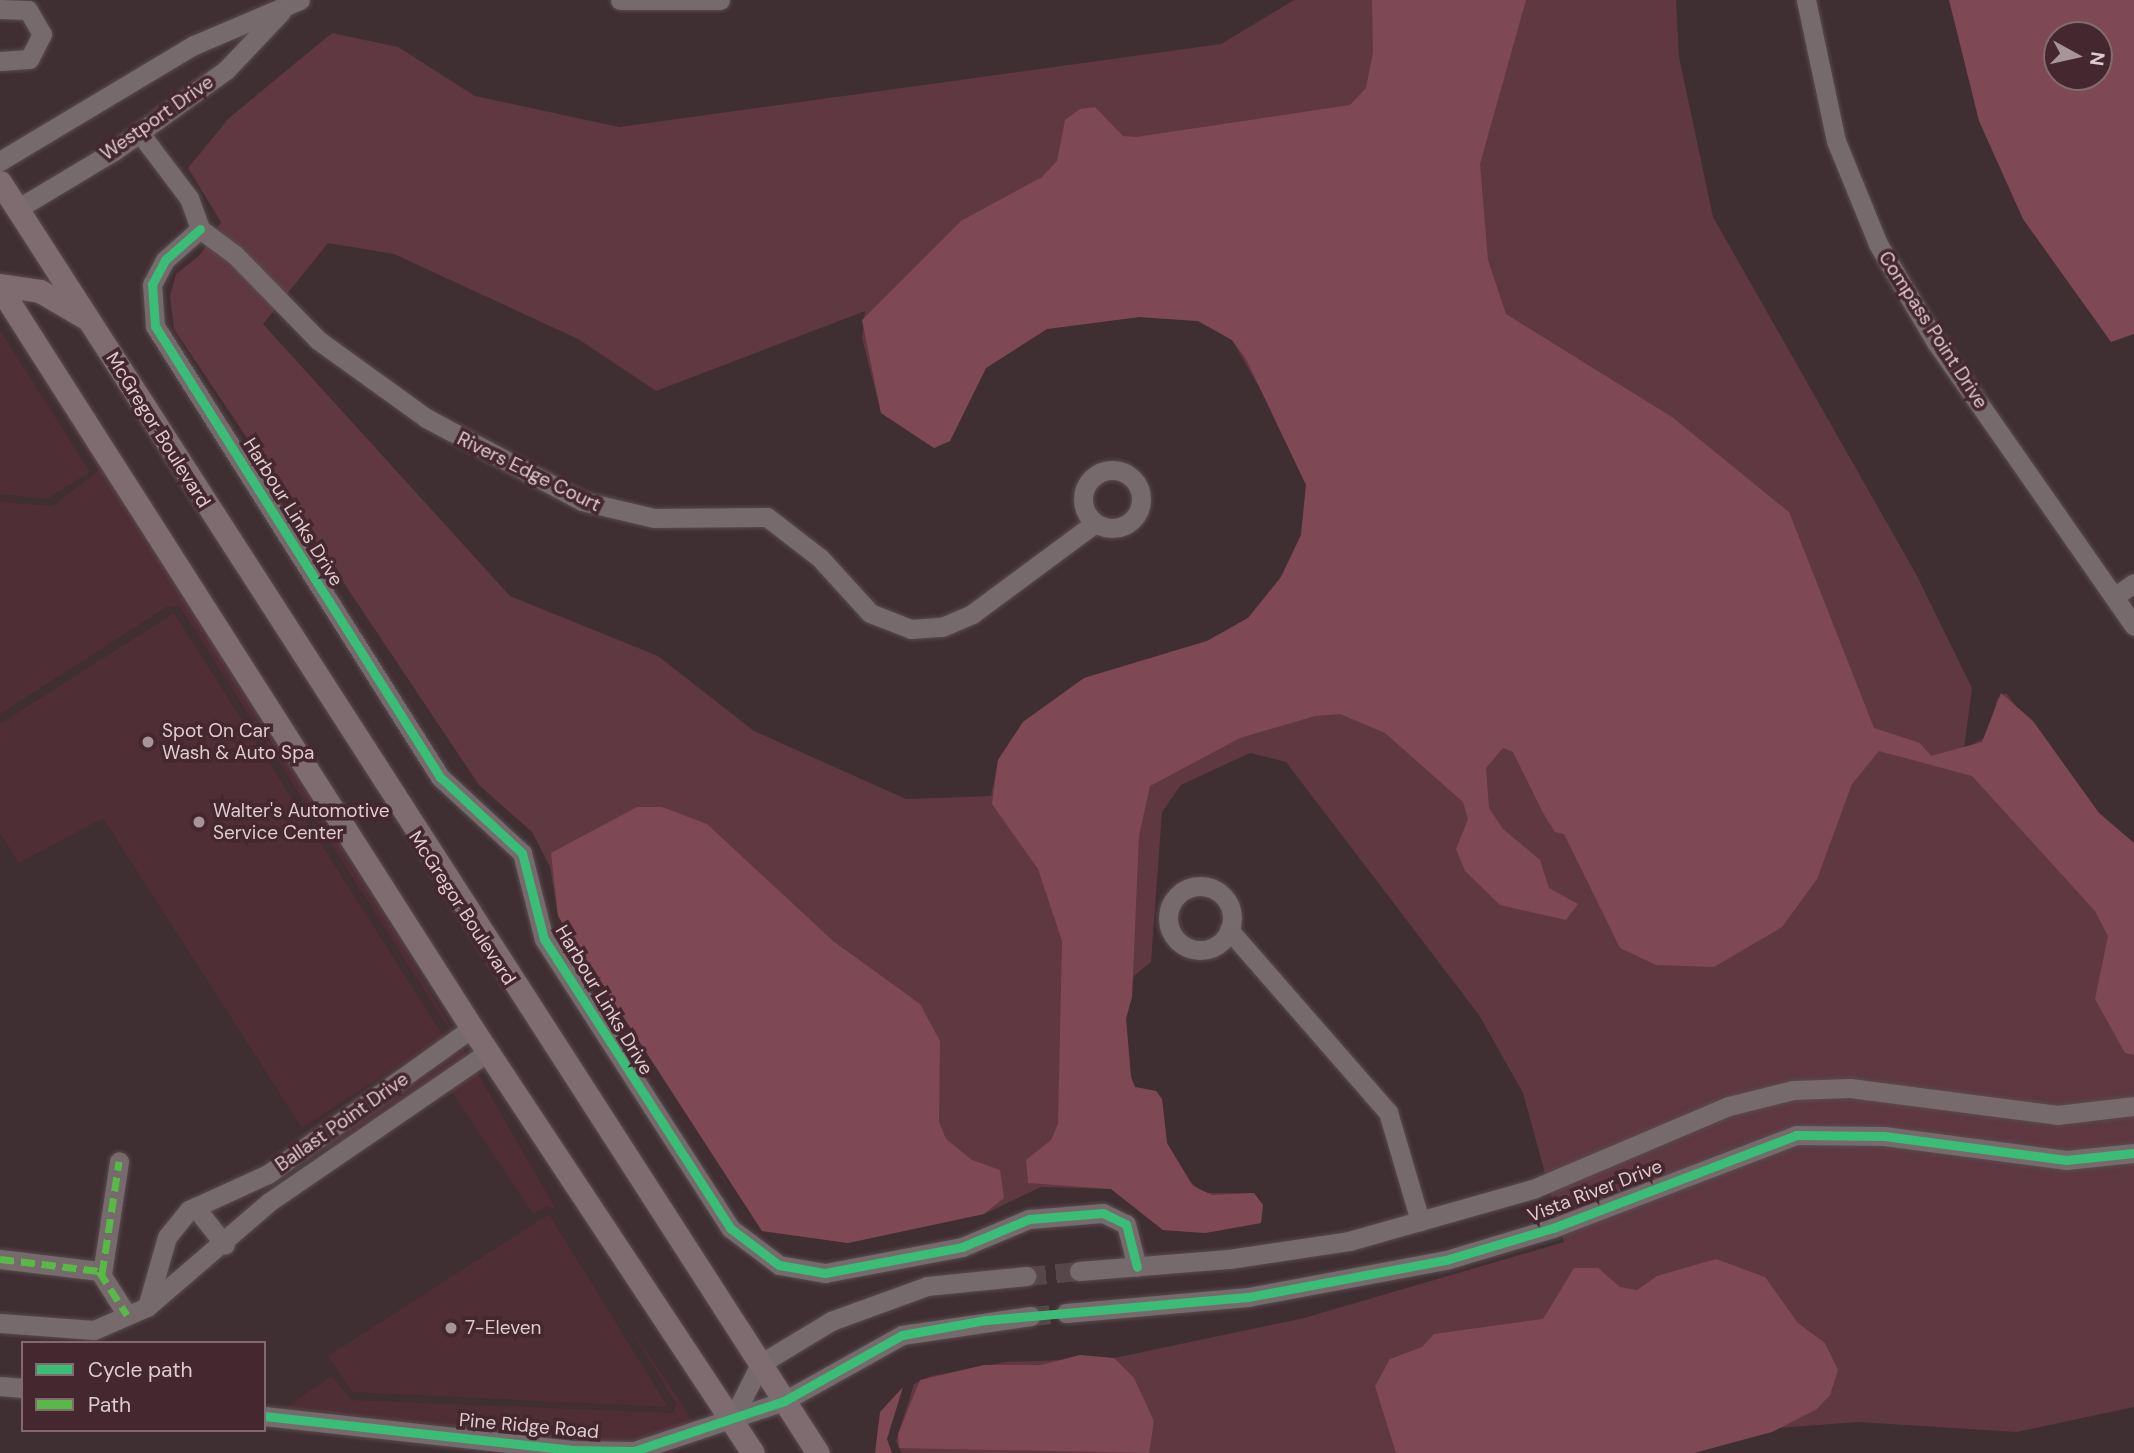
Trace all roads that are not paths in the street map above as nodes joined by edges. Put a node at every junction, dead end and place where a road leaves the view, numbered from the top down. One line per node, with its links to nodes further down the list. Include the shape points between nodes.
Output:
1 (300, 0): 7 (street, Westport Drive)
2 (620, 0): 3 (street)
3 (720, 0)
4 (1806, 0): 18 (street, Compass Point Drive, via 1836,141 1878,244 1936,342)
5 (33, 5): 6 (street); 8 (street, via 40,25 36,52 20,63)
6 (0, 9)
7 (282, 11): 9 (street, Westport Drive, via 246,53); 10 (street, Westport Drive, via 194,45)
8 (0, 61)
9 (139, 132): 12 (street, Westport Drive); 13 (street, Rivers Edge Court, via 189,198)
10 (0, 161)
11 (0, 182): 12 (main road, McGregor Boulevard)
12 (9, 208): 15 (main road, McGregor Boulevard)
13 (200, 229): 16 (street, Rivers Edge Court, via 360,374 472,446 609,512 767,517 785,526 870,614 889,624 942,627 972,614); 32 (street, Harbour Links Drive, via 165,260 152,285 155,326 440,777 522,853 544,939 730,1228 779,1265 825,1273 962,1247 1029,1219 1103,1213 1126,1224)
14 (0, 286): 15 (main road, via 40,291); 21 (main road)
15 (87, 319): 41 (main road, McGregor Boulevard)
16 (1096, 523)
17 (2134, 583): 18 (street)
18 (2115, 597): 19 (street, Compass Point Drive)
19 (2134, 626)
20 (1229, 930): 29 (street, via 1388,1112)
21 (472, 1028): 22 (main road); 26 (street, Ballast Point Drive)
22 (488, 1052): 27 (street, Ballast Point Drive); 46 (main road)
23 (2134, 1106): 29 (street, Vista River Drive, via 2057,1115 1850,1088 1793,1090 1729,1105 1533,1189)
24 (2134, 1153): 37 (street, Vista River Drive, via 2055,1159 1884,1136 1796,1135 1749,1147 1590,1215 1446,1260 1248,1297)
25 (119, 1161): 34 (street)
26 (286, 1161): 27 (street); 28 (street, Ballast Point Drive)
27 (299, 1183): 30 (street, Ballast Point Drive)
28 (195, 1207): 30 (street); 36 (street, Ballast Point Drive, via 167,1237)
29 (1420, 1221): 32 (street, Vista River Drive, via 1290,1252)
30 (225, 1245): 36 (street, Ballast Point Drive)
31 (0, 1259): 34 (street)
32 (1137, 1267): 33 (street, Vista River Drive)
33 (1079, 1271)
34 (103, 1274): 38 (street)
35 (1027, 1276): 41 (street, via 901,1293 831,1321)
36 (147, 1307): 38 (street, Ballast Point Drive)
37 (1066, 1313)
38 (127, 1315): 40 (street, Ballast Point Drive, via 94,1330)
39 (1031, 1316): 44 (street, via 902,1335)
40 (0, 1323)
41 (760, 1364): 44 (main road, McGregor Boulevard); 46 (street)
42 (0, 1386): 43 (street)
43 (21, 1388)
44 (784, 1401): 46 (street, Pine Ridge Road); 48 (main road, McGregor Boulevard)
45 (266, 1416): 46 (street, Pine Ridge Road, via 587,1451 634,1451)
46 (733, 1420): 47 (main road)
47 (754, 1453)
48 (818, 1453)

